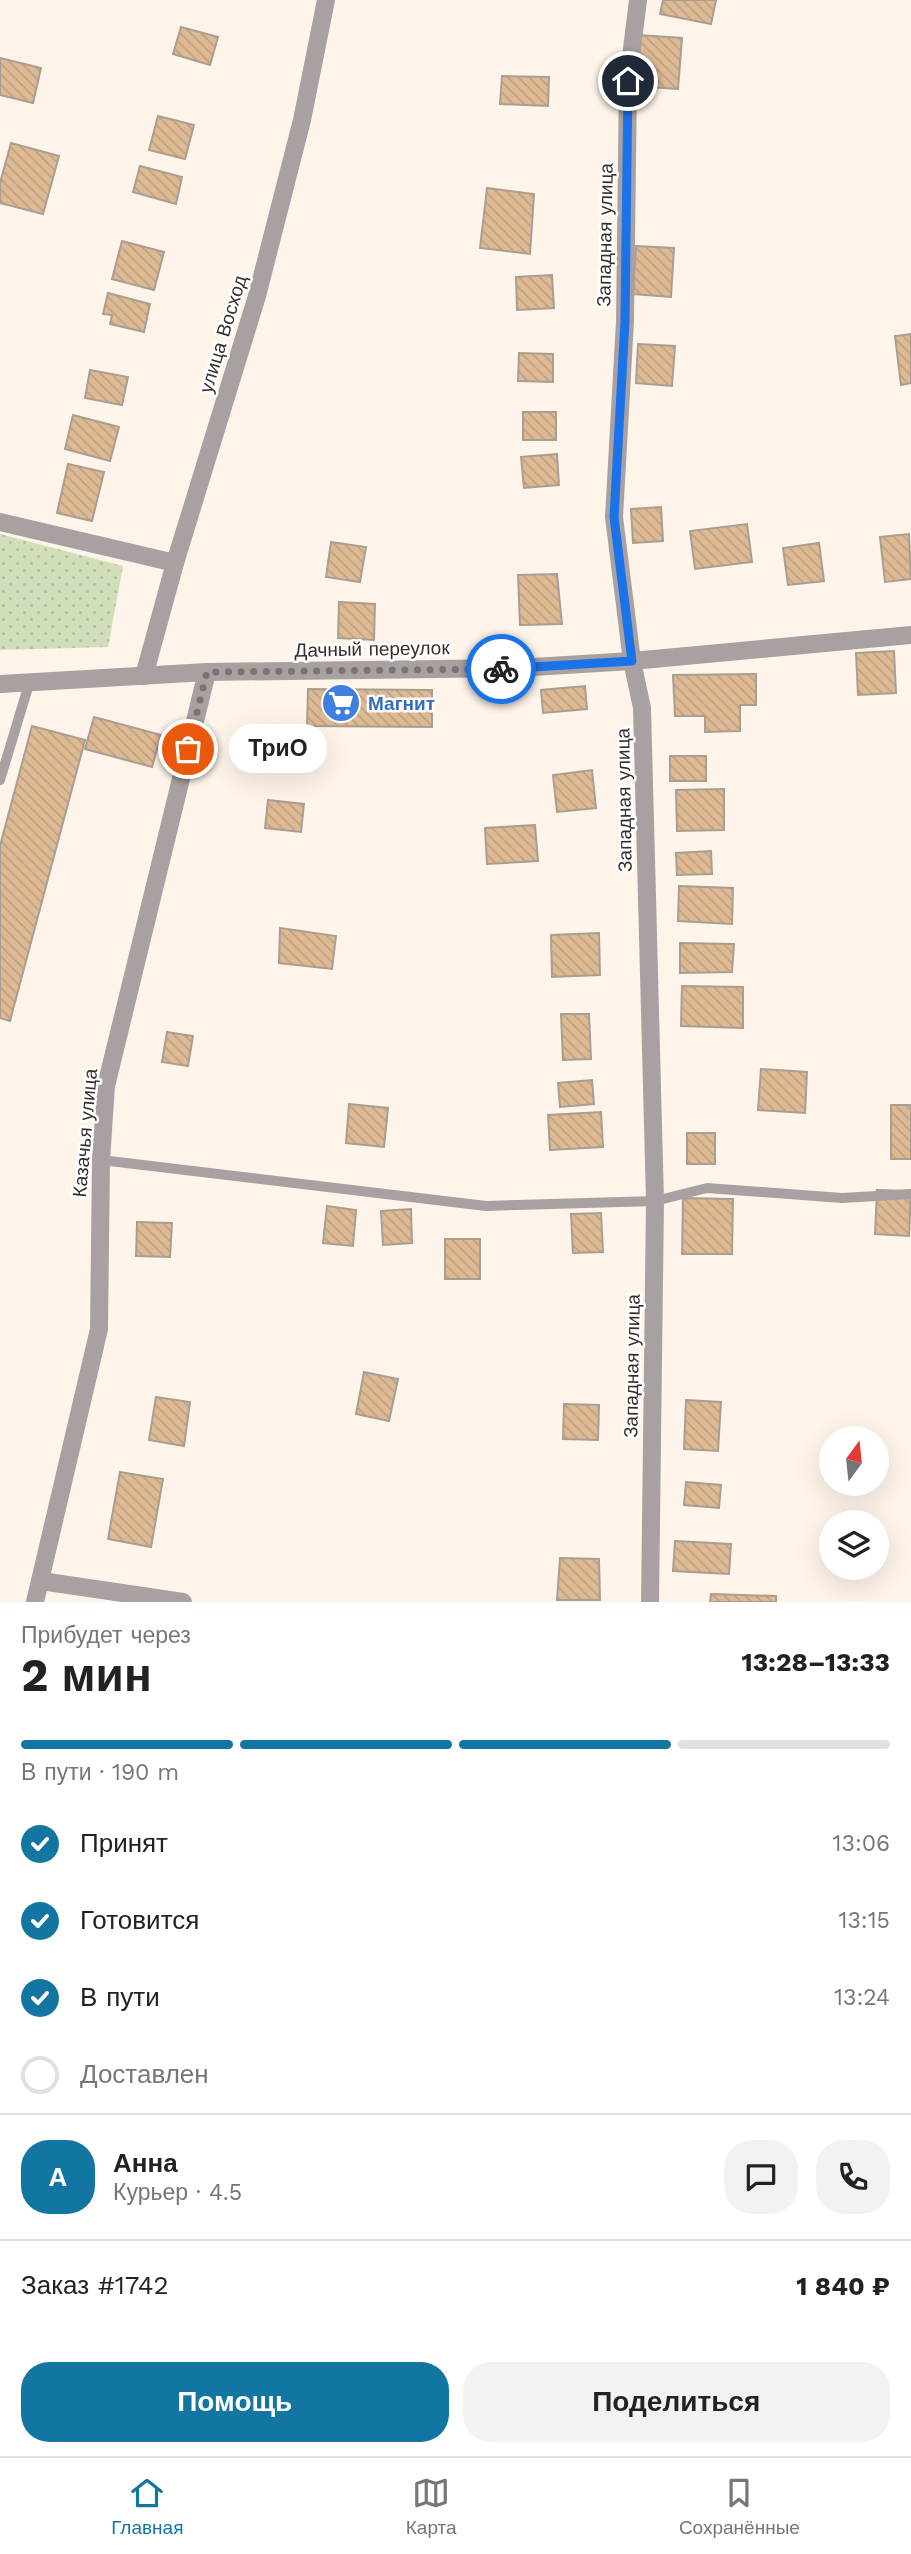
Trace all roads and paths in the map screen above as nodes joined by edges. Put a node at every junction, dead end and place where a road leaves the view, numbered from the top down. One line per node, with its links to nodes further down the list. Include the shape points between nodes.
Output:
1 (326, 0): 4 (street, улица Восход, via 302,120 257,296)
2 (638, 0): 6 (street, Западная улица, via 628,81 625,321 614,517)
3 (0, 522): 4 (street)
4 (175, 563): 8 (street, улица Восход)
5 (911, 635): 6 (street, Дачный переулок)
6 (632, 661): 7 (street, Дачный переулок, via 516,668); 14 (street, Западная улица, via 642,708)
7 (207, 672): 8 (street, Дачный переулок); 12 (street, Казачья улица, via 106,1086)
8 (144, 676): 10 (street, Дачный переулок)
9 (0, 684): 10 (street, Дачный переулок)
10 (29, 684): 11 (lane)
11 (0, 780)
12 (101, 1160): 14 (lane, via 486,1206); 15 (street, Казачья улица, via 99,1329)
13 (911, 1194): 14 (lane, via 842,1198 707,1188)
14 (655, 1201): 18 (street, Западная улица)
15 (41, 1581): 16 (street, Казачья улица); 17 (street)
16 (35, 1602)
17 (183, 1602)
18 (650, 1602)

